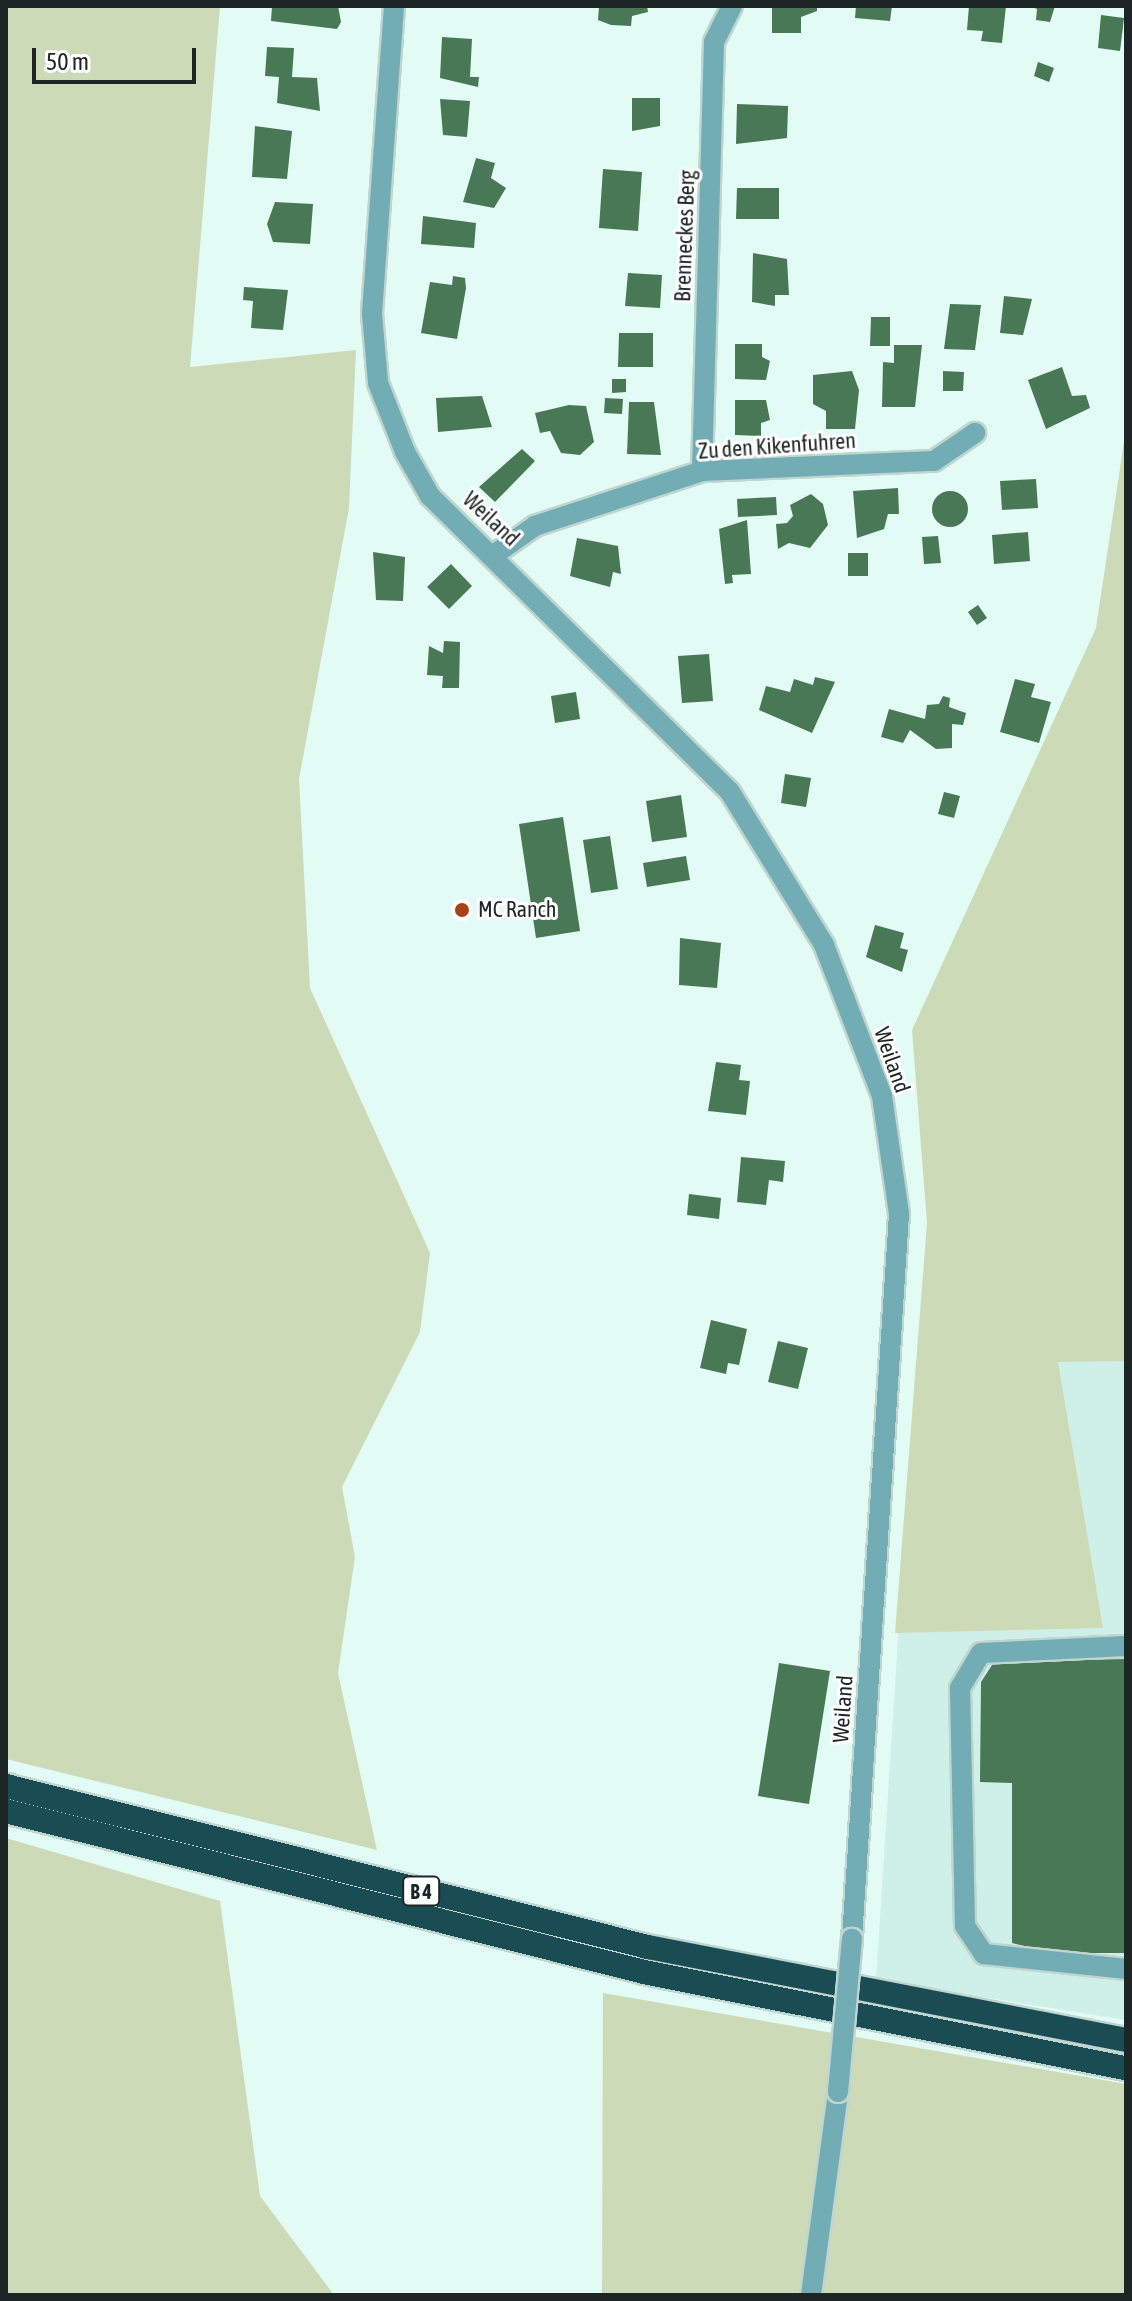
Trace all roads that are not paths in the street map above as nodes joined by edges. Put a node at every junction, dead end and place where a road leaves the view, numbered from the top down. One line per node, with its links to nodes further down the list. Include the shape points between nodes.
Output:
1 (394, 6): 5 (street, Weiland, via 372,314 378,383 430,496)
2 (732, 6): 4 (street, Brenneckes Berg, via 714,42)
3 (975, 433): 4 (street, Zu den Kikenfuhren, via 934,461)
4 (702, 471): 5 (street, Zu den Kikenfuhren, via 535,526)
5 (495, 554): 12 (street, Weiland, bridge, via 730,792 824,945 882,1096 899,1214 852,1939)
6 (1126, 1646): 9 (street, via 981,1653 960,1688 965,1926 984,1954)
7 (6, 1786): 10 (highway, B 4, via 648,1947)
8 (6, 1811): 11 (highway, B 4, via 644,1972)
9 (1126, 1969)
10 (1126, 2040)
11 (1126, 2068)
12 (811, 2295)

